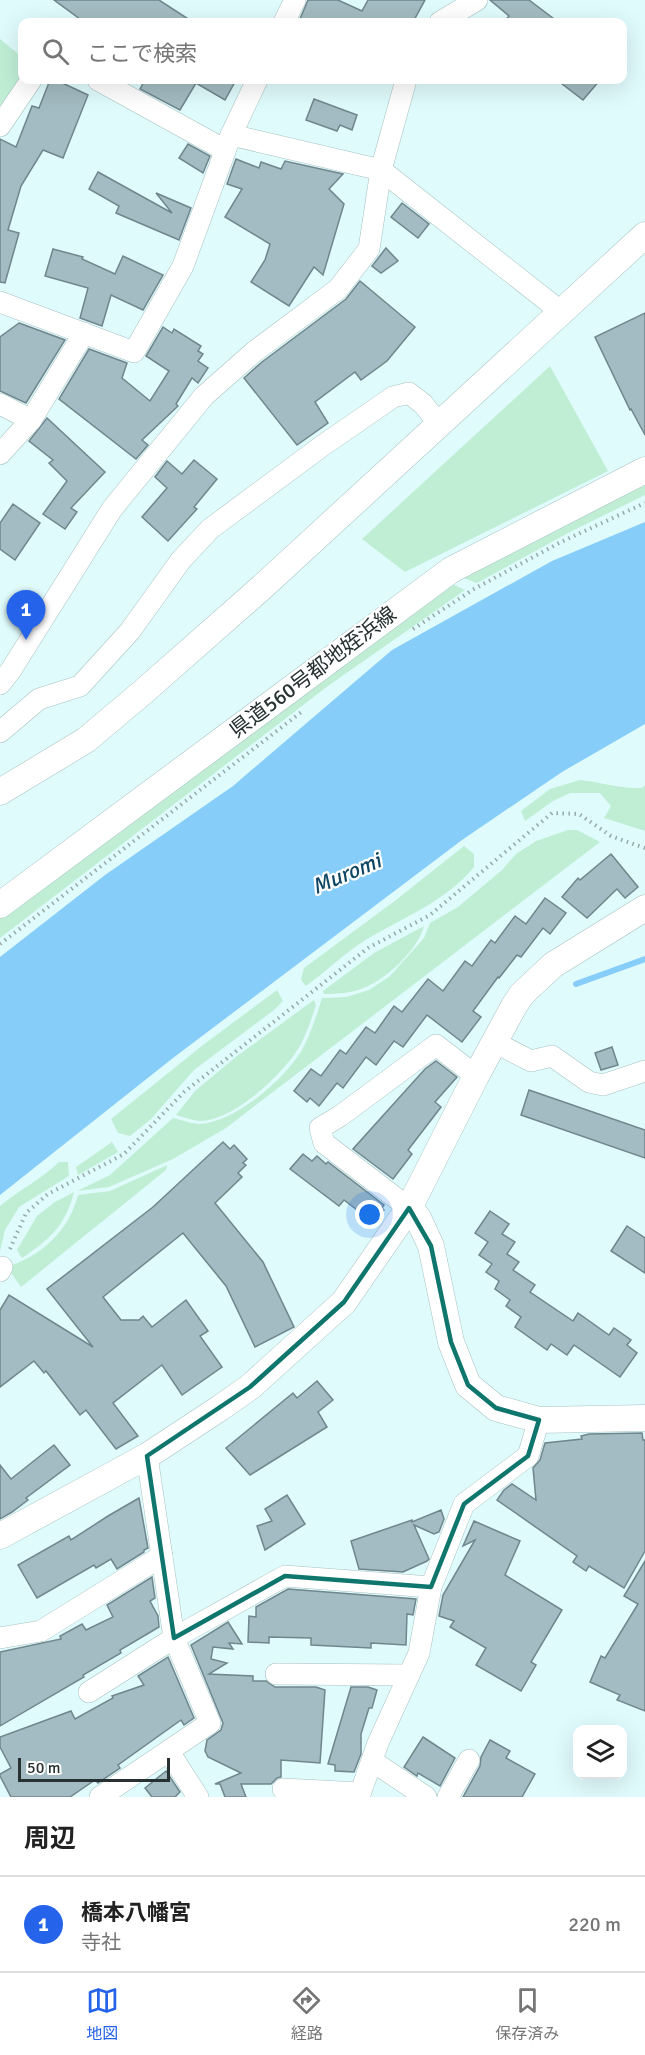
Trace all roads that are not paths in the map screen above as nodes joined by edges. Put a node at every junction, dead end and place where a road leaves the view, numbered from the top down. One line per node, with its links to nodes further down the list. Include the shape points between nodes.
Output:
1 (295, 0): 3 (street)
2 (477, 0): 4 (street)
3 (286, 18)
4 (447, 18)
5 (28, 84): 9 (street)
6 (106, 84): 10 (street)
7 (255, 84): 10 (street)
8 (405, 84): 11 (street)
9 (0, 126)
10 (228, 142): 11 (street); 15 (street, via 183,266 134,352)
11 (381, 170): 14 (street); 21 (street, via 369,249 338,289 255,351 204,396 112,509)
12 (645, 236): 14 (street)
13 (0, 302): 15 (street)
14 (560, 314): 18 (street)
15 (84, 333): 17 (street)
16 (0, 404): 17 (street)
17 (31, 420): 19 (street)
18 (439, 424): 22 (street, via 409,393 393,397 322,446 210,530 181,560 130,631 80,686 39,699); 23 (street, via 260,589 86,740)
19 (0, 454)
20 (645, 470): 25 (street, 県道560号都地姪浜線, via 451,570)
21 (0, 684)
22 (0, 732)
23 (0, 792)
24 (645, 908): 26 (street, via 539,976 513,1006)
25 (4, 917)
26 (494, 1042): 27 (street, via 531,1061 552,1056 589,1082 603,1085); 28 (street)
27 (645, 1071)
28 (476, 1076): 29 (street); 29 (street, via 436,1045 320,1128 324,1143)
29 (409, 1208): 31 (street, via 418,1218 430,1246 451,1342 468,1385 496,1408); 32 (street, via 344,1302 250,1387)
30 (645, 1418): 31 (street)
31 (539, 1420): 35 (street, via 528,1456 464,1504)
32 (147, 1456): 33 (street); 34 (street)
33 (0, 1536)
34 (162, 1556): 36 (street, via 41,1631); 37 (street)
35 (431, 1587): 37 (street, via 285,1576); 39 (street, via 419,1653)
36 (0, 1638)
37 (174, 1638): 40 (street); 41 (street, via 210,1724)
38 (276, 1674): 39 (street)
39 (409, 1675): 43 (street)
40 (89, 1692)
41 (169, 1752): 46 (street); 47 (street)
42 (469, 1760): 49 (street)
43 (372, 1761): 45 (street); 48 (street)
44 (283, 1789): 45 (street)
45 (360, 1795)
46 (100, 1797)
47 (198, 1797)
48 (426, 1797)
49 (448, 1797)

